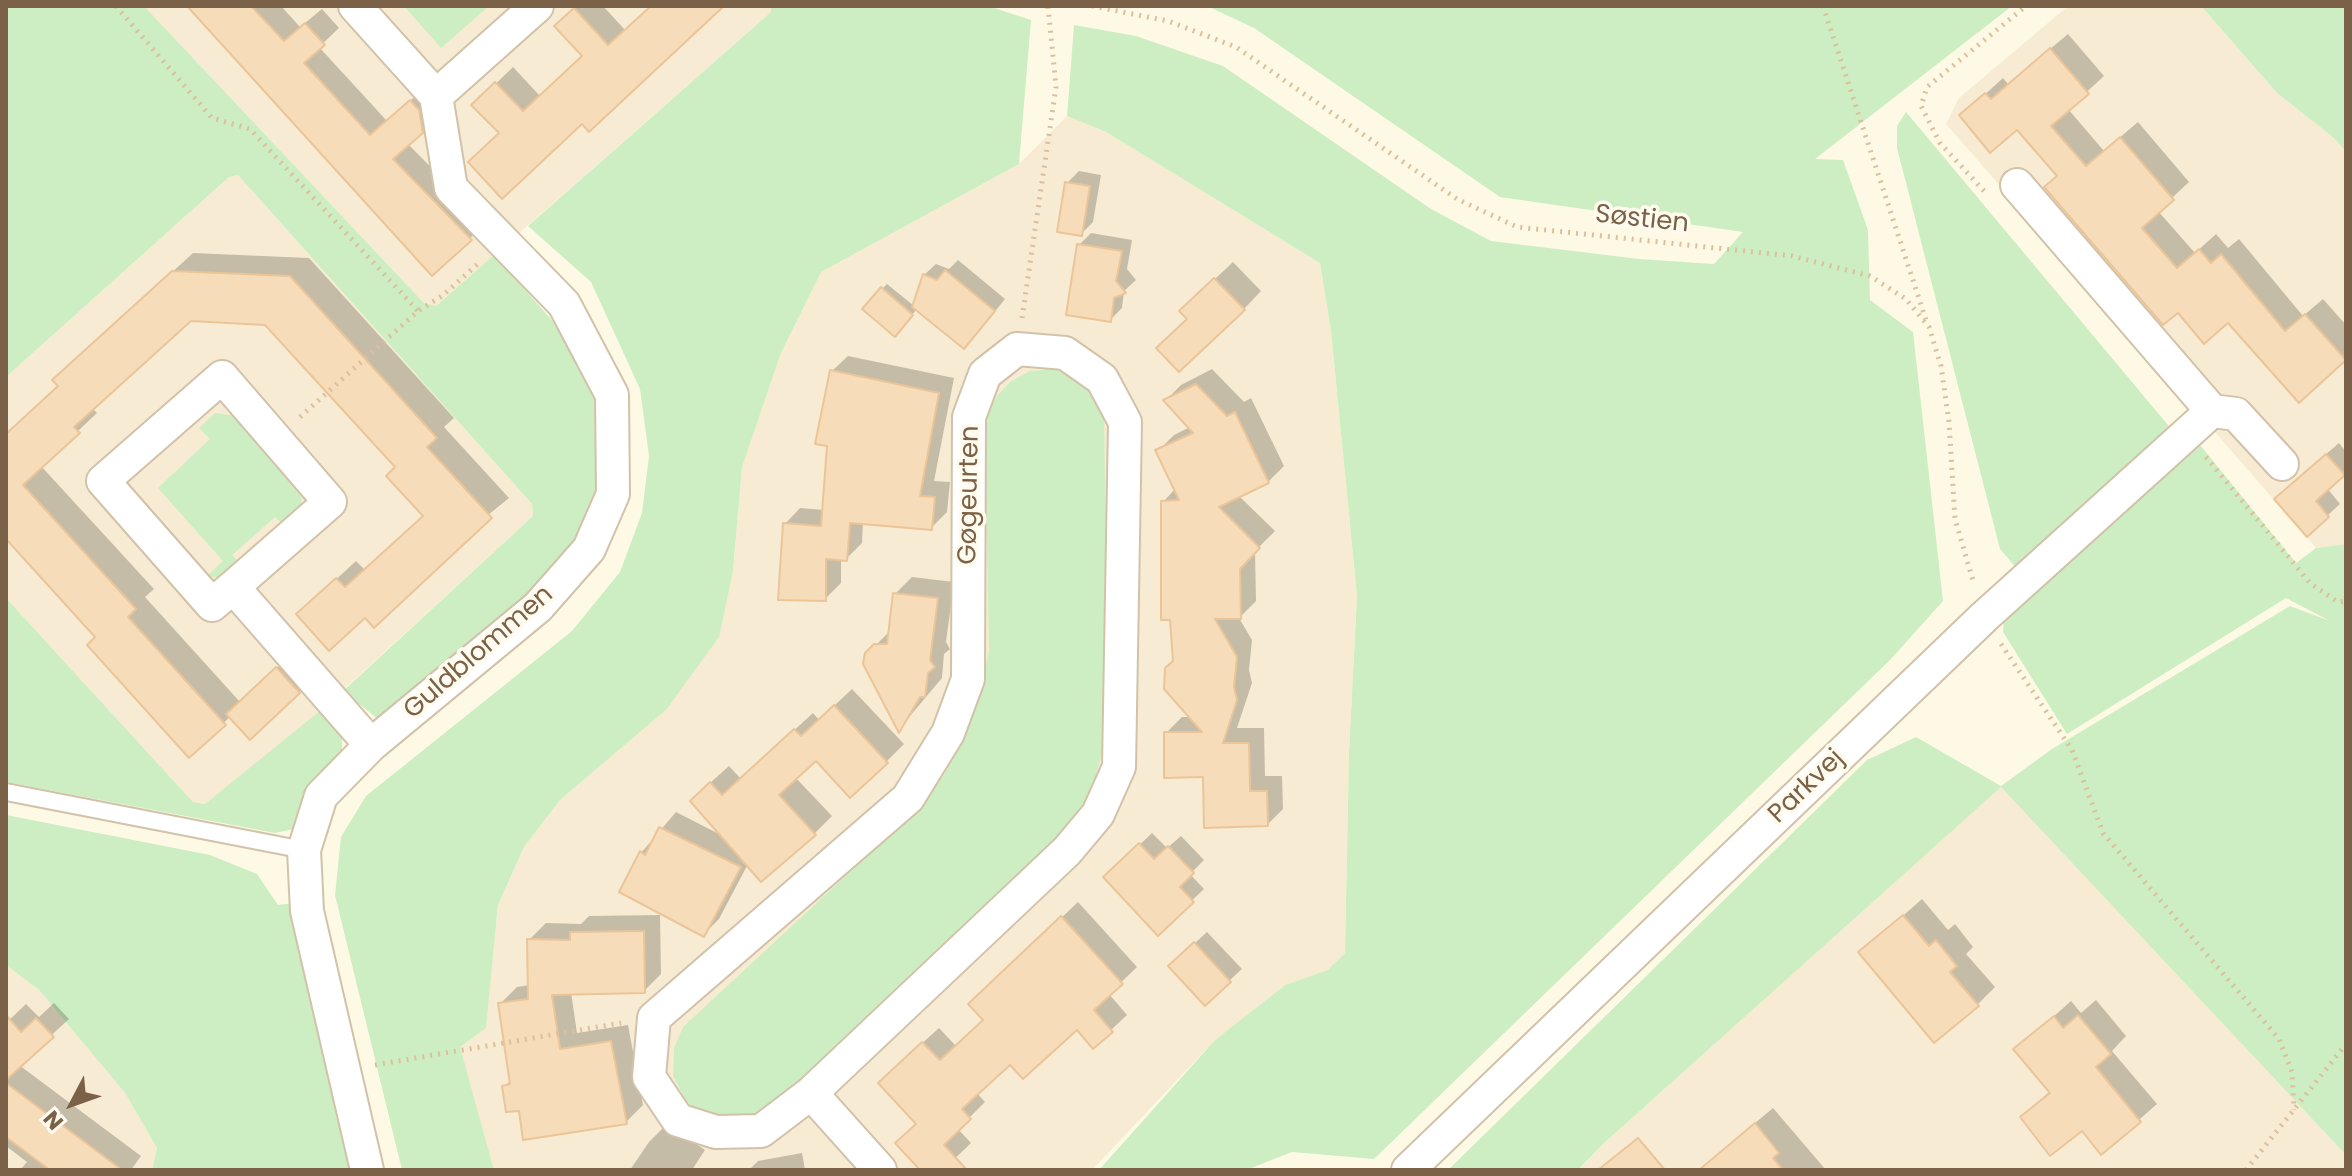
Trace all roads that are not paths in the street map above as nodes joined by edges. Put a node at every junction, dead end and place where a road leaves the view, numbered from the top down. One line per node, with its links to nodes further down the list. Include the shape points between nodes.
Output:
1 (355, 6): 3 (street)
2 (537, 6): 3 (street)
3 (436, 96): 8 (street, Guldblommen, via 451,188 564,304 612,395 613,494 589,549 538,607)
4 (2017, 185): 5 (street)
5 (2212, 411): 6 (street, via 2236,414); 14 (street, Parkvej, via 1984,617)
6 (2282, 464)
7 (233, 587): 7 (street, via 212,605 103,481 222,377 330,502); 8 (street)
8 (371, 745): 10 (street, Guldblommen, via 321,796)
9 (6, 792): 10 (lane)
10 (304, 850): 12 (street, Guldblommen, via 307,911)
11 (811, 1093): 11 (street, Gøgeurten, via 1067,851 1098,814 1119,767 1125,422 1102,379 1065,353 1017,349 985,374 969,417 968,679 948,733 908,798 654,1018 649,1077 678,1120 716,1132 761,1131); 13 (street)
12 (367, 1170)
13 (880, 1170)
14 (1408, 1170)

